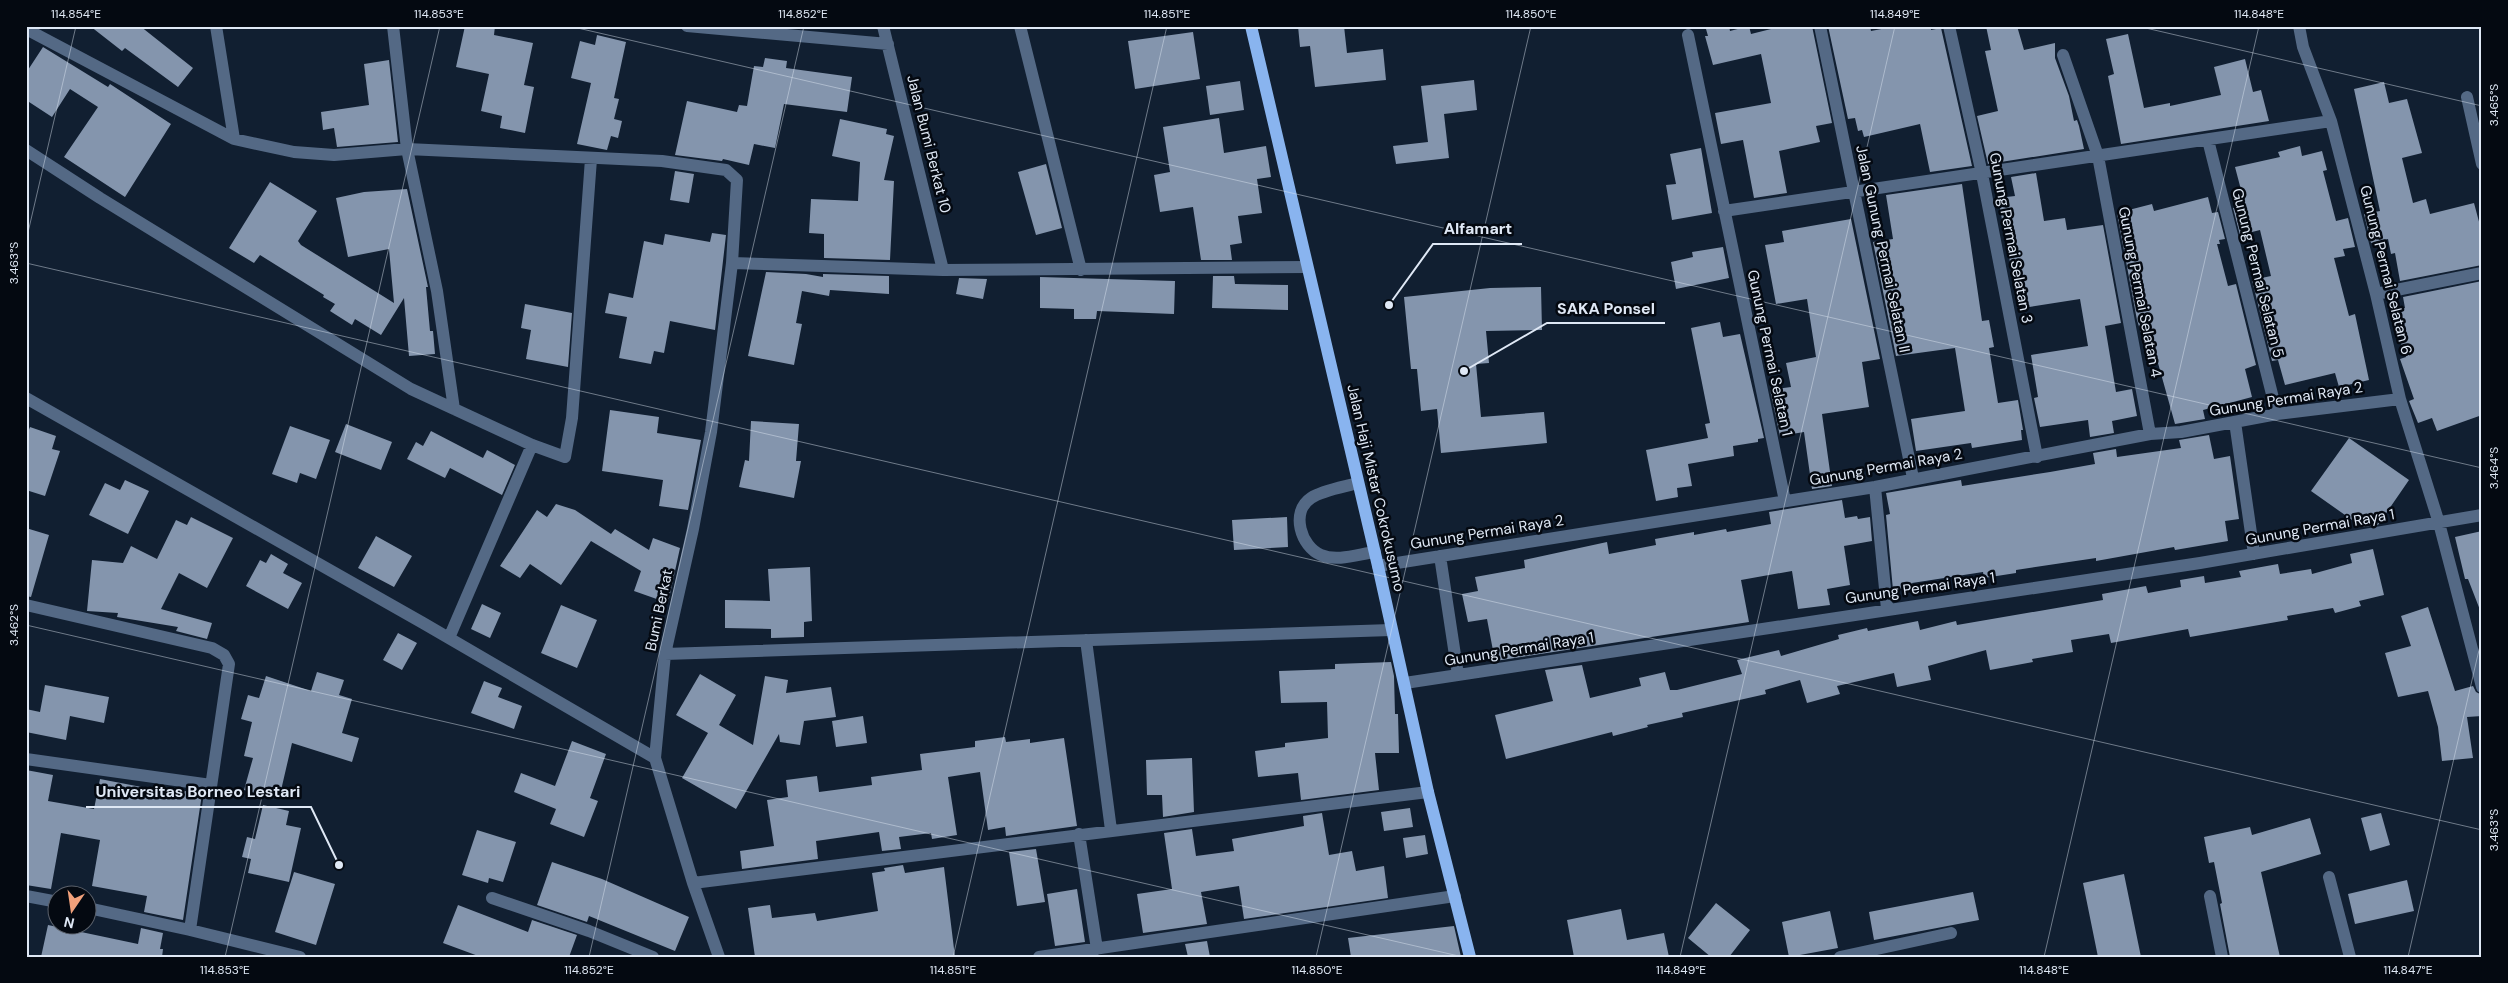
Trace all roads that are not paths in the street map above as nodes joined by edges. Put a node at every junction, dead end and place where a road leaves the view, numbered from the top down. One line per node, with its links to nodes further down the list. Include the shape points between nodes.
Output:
1 (216, 26): 16 (street)
2 (394, 26): 18 (street)
3 (687, 26): 12 (street)
4 (883, 26): 12 (street, Jalan Bumi Berkat 10)
5 (1020, 26): 29 (street)
6 (1251, 26): 27 (main road, Jalan Haji Mistar Cokrokusumo)
7 (1820, 26): 24 (street, Jalan Gunung Permai Selatan II)
8 (1949, 26): 23 (street, Gunung Permai Selatan 3)
9 (2299, 26): 15 (street, Gunung Permai Selatan 6, via 2303,47)
10 (26, 29): 16 (street)
11 (1688, 35): 25 (street, Gunung Permai Selatan 1)
12 (888, 44): 28 (street, Jalan Bumi Berkat 10)
13 (2063, 55): 20 (street, Gunung Permai Selatan 4)
14 (2467, 97): 22 (street)
15 (2331, 121): 17 (street); 31 (street, Gunung Permai Selatan 6)
16 (234, 139): 18 (street, via 294,152 334,155)
17 (2208, 140): 20 (street); 35 (street, Gunung Permai Selatan 5)
18 (407, 149): 21 (street); 34 (street, via 437,291)
19 (26, 150): 34 (street, via 343,348 411,389)
20 (2098, 156): 23 (street); 37 (street, Gunung Permai Selatan 4)
21 (592, 158): 26 (street, Bumi Berkat, via 670,162 726,170 738,180); 38 (street, via 572,418 565,457)
22 (2482, 164)
23 (1982, 174): 24 (street); 39 (street, Gunung Permai Selatan 3)
24 (1855, 192): 25 (street); 40 (street, Jalan Gunung Permai Selatan II)
25 (1724, 211): 43 (street, Gunung Permai Selatan 1)
26 (732, 263): 28 (street); 55 (street, Bumi Berkat, via 711,432)
27 (1308, 267): 29 (street); 41 (main road, Jalan Haji Mistar Cokrokusumo)
28 (943, 270): 29 (street)
29 (1081, 270)
30 (2482, 273): 31 (street)
31 (2376, 294): 33 (street, Gunung Permai Selatan 6)
32 (26, 398): 53 (street)
33 (2400, 399): 35 (street, Gunung Permai Raya 2); 45 (street, Gunung Permai Selatan 6)
34 (454, 409): 38 (street)
35 (2277, 414): 36 (street, Gunung Permai Raya 2)
36 (2235, 422): 37 (street, Gunung Permai Raya 2); 47 (street)
37 (2150, 434): 39 (street, Gunung Permai Raya 2)
38 (532, 445): 53 (street)
39 (2036, 457): 40 (street, Gunung Permai Raya 2)
40 (1913, 478): 42 (street, Gunung Permai Raya 2)
41 (1358, 483): 46 (main road, Jalan Haji Mistar Cokrokusumo); 46 (street, via 1312,497 1301,511 1301,529 1309,548 1321,556 1333,558)
42 (1875, 487): 43 (street, Gunung Permai Raya 2); 51 (street)
43 (1785, 501): 48 (street, Gunung Permai Raya 2)
44 (2482, 516): 45 (street, Gunung Permai Raya 1)
45 (2439, 523): 47 (street, Gunung Permai Raya 1); 58 (street, Gunung Permai Selatan 6)
46 (1374, 552): 49 (main road, Jalan Haji Mistar Cokrokusumo)
47 (2254, 554): 51 (street, Gunung Permai Raya 1)
48 (1440, 556): 49 (street, Gunung Permai Raya 2); 56 (street)
49 (1378, 566): 52 (main road, Jalan Haji Mistar Cokrokusumo)
50 (26, 605): 61 (street, via 212,648 224,655 229,664)
51 (1887, 609): 56 (street, Gunung Permai Raya 1)
52 (1391, 630): 54 (street); 57 (main road, Jalan Haji Mistar Cokrokusumo)
53 (449, 638): 60 (street)
54 (1086, 640): 55 (street); 63 (street)
55 (666, 654): 60 (street, Bumi Berkat)
56 (1458, 675): 57 (street, Gunung Permai Raya 1)
57 (1405, 683): 62 (main road, Jalan Haji Mistar Cokrokusumo)
58 (2482, 687)
59 (26, 758): 61 (street)
60 (655, 758): 66 (street, Bumi Berkat)
61 (211, 785): 73 (street)
62 (1428, 792): 63 (street); 68 (main road, Jalan Haji Mistar Cokrokusumo)
63 (1112, 830): 64 (street)
64 (1078, 834): 66 (street); 75 (street)
65 (2329, 876): 83 (street)
66 (693, 883): 78 (street, Bumi Berkat)
67 (26, 896): 71 (street)
68 (1455, 896): 75 (street); 80 (main road, Jalan Haji Mistar Cokrokusumo)
69 (2210, 896): 82 (street)
70 (492, 898): 77 (street)
71 (48, 900)
72 (98, 910): 73 (street)
73 (190, 930): 76 (street)
74 (1951, 933): 81 (street)
75 (1097, 949): 79 (street)
76 (300, 957)
77 (653, 957)
78 (719, 957)
79 (1039, 957)
80 (1470, 957)
81 (1840, 957)
82 (2222, 957)
83 (2350, 957)

